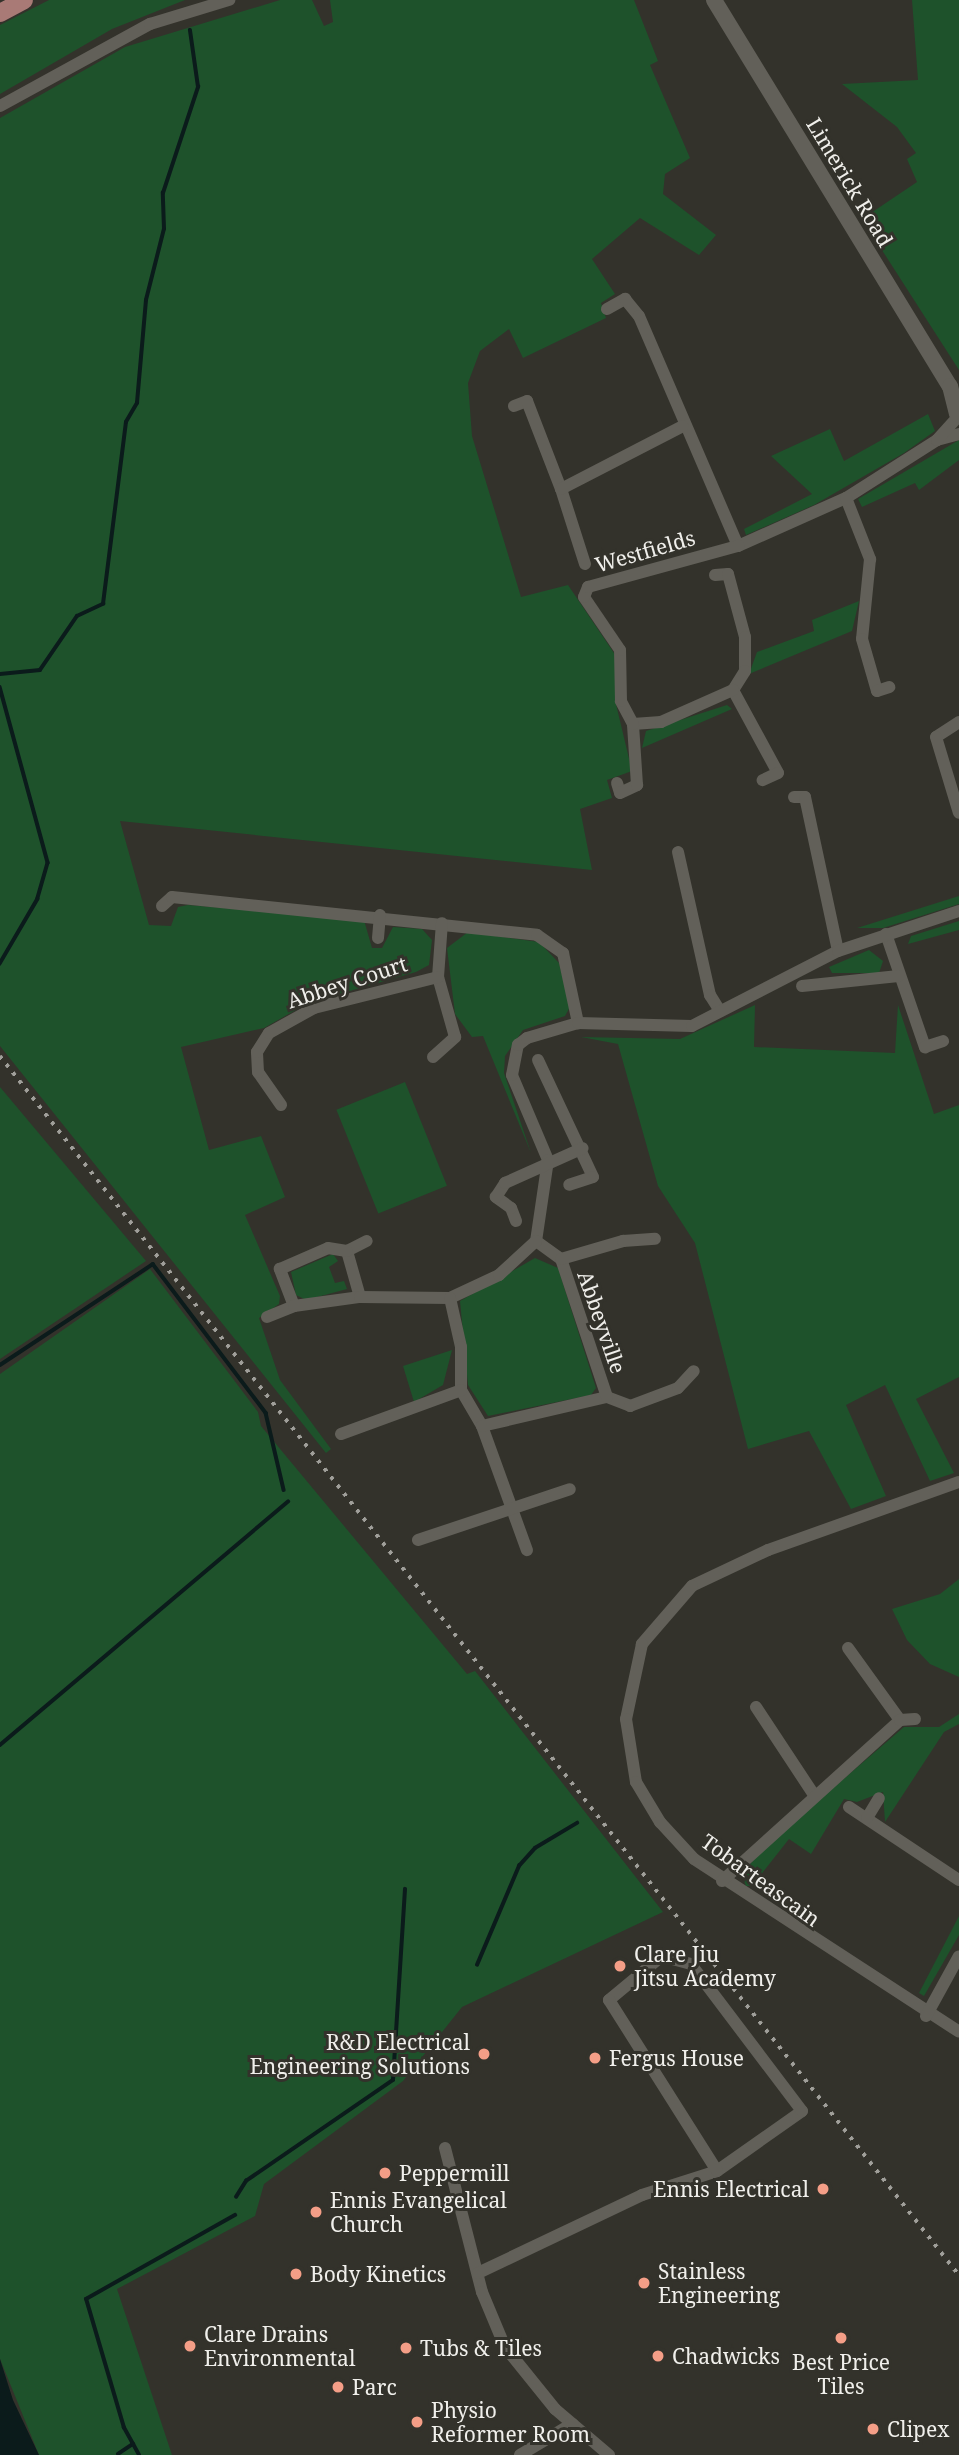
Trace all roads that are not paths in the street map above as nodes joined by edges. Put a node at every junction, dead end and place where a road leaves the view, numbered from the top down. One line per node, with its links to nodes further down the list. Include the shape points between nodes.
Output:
1 (24, 0): 4 (main road)
2 (229, 0): 5 (street, via 150,24)
3 (714, 0): 7 (main road, Limerick Road)
4 (0, 13)
5 (0, 106)
6 (607, 309): 10 (street, via 625,299 639,316)
7 (955, 390): 9 (main road, Limerick Road)
8 (514, 406): 11 (street, Westfields, via 527,401)
9 (958, 421): 12 (street, Westfields, via 937,440)
10 (683, 426): 11 (street); 13 (street, via 704,457)
11 (561, 489): 14 (street, Westfields)
12 (846, 498): 13 (street, Westfields); 16 (street, via 870,559 862,639 877,691)
13 (738, 546): 19 (street, Westfields, via 588,587 584,597 620,650 621,701)
14 (585, 564)
15 (715, 575): 17 (street, Westfields, via 728,574 745,637 745,671)
16 (889, 687)
17 (733, 691): 19 (street, via 661,722); 20 (street, via 779,773)
18 (959, 722): 23 (street, via 936,737)
19 (633, 724): 21 (street, Westfields, via 637,785 620,793)
20 (763, 780)
21 (617, 783)
22 (793, 797): 31 (street, via 805,797)
23 (959, 813)
24 (678, 852): 35 (street, via 710,995)
25 (162, 906): 27 (street, via 172,897)
26 (959, 911): 29 (street)
27 (380, 915): 28 (street); 30 (street, Abbey Court)
28 (442, 923): 33 (street, Abbey Court); 36 (street, via 537,935 552,943 563,953)
29 (886, 934): 31 (street); 32 (street)
30 (378, 938)
31 (838, 951): 35 (street)
32 (898, 976): 34 (street); 37 (street, via 925,1047)
33 (438, 977): 38 (street, Abbey Court, via 455,1037); 40 (street, Abbey Court, via 314,1008 269,1033 257,1052 258,1072)
34 (802, 986)
35 (720, 1011): 36 (street, via 677,1029)
36 (578, 1023): 42 (street, via 527,1038 512,1061)
37 (943, 1041)
38 (433, 1057)
39 (538, 1060): 41 (street)
40 (281, 1105)
41 (583, 1148): 42 (street); 43 (street, via 593,1177)
42 (548, 1160): 44 (street, via 505,1183 496,1197 512,1208); 47 (street)
43 (569, 1185)
44 (516, 1221)
45 (655, 1239): 49 (street, Abbeyville, via 623,1241)
46 (367, 1241): 48 (street)
47 (536, 1241): 49 (street, Abbeyville); 51 (street, via 499,1275)
48 (347, 1251): 50 (street); 52 (street, via 328,1248 279,1269)
49 (561, 1259): 56 (street, Abbeyville)
50 (360, 1297): 51 (street); 52 (street)
51 (450, 1298): 55 (street, via 461,1346)
52 (294, 1306): 53 (street)
53 (267, 1317)
54 (694, 1371): 56 (street, Abbeyville, via 678,1388 630,1406)
55 (461, 1390): 57 (street); 58 (street)
56 (607, 1397): 57 (street, Abbeyville)
57 (482, 1426): 61 (street)
58 (341, 1434)
59 (959, 1482): 73 (street, Tobarteascain, via 721,1570 692,1586 655,1623 634,1662 627,1698 636,1782 666,1829)
60 (570, 1489): 61 (street)
61 (509, 1507): 62 (street); 63 (street)
62 (418, 1541)
63 (527, 1550)
64 (848, 1648): 67 (street)
65 (756, 1707): 68 (street)
66 (915, 1719): 67 (street)
67 (900, 1720): 68 (street)
68 (814, 1796): 73 (street)
69 (879, 1798): 71 (street)
70 (849, 1807): 71 (street)
71 (867, 1818): 72 (street)
72 (959, 1880)
73 (722, 1881): 75 (street, Tobarteascain)
74 (959, 1956): 75 (street)
75 (926, 2016): 76 (street, Tobarteascain)
76 (959, 2032)
77 (445, 2148): 79 (street)
78 (717, 2171): 78 (street, via 609,2000 662,1956 691,1965 802,2111); 79 (street, via 642,2195)
79 (478, 2273): 80 (street, via 506,2347)
80 (572, 2424): 81 (street); 82 (street)
81 (520, 2455)
82 (609, 2455)

